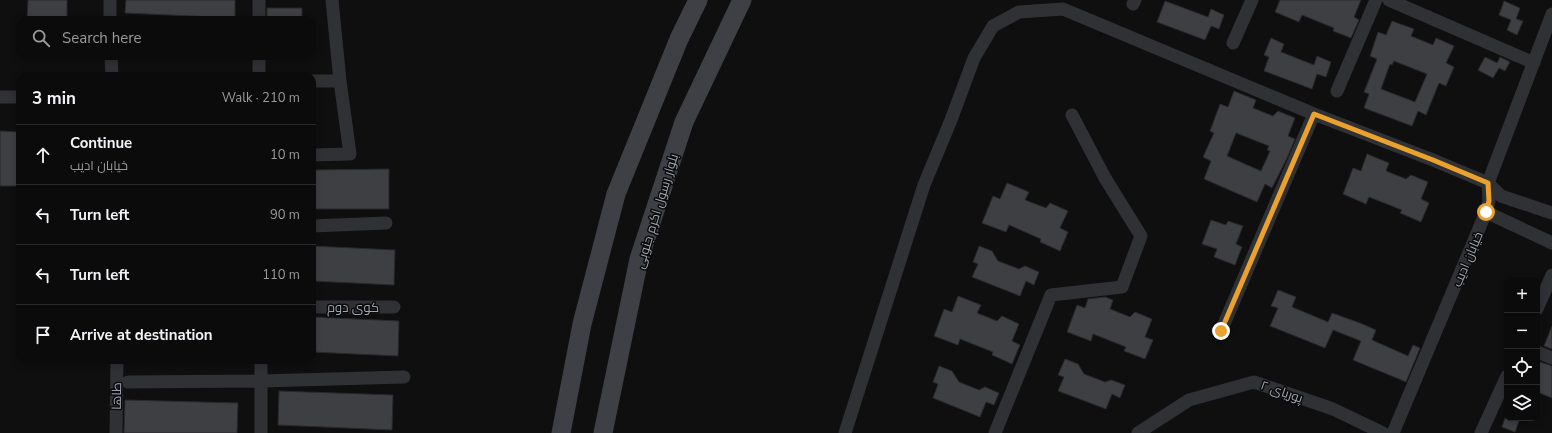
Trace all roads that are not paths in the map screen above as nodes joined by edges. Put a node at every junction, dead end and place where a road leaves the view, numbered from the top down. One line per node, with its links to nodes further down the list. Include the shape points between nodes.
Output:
1 (110, 0): 10 (street)
2 (259, 0): 11 (street)
3 (332, 0): 19 (street)
4 (698, 0): 47 (main road, via 679,39 616,194 582,324)
5 (742, 0): 48 (main road, بلوار رسول اکرم جنوبی, via 684,122 642,252)
6 (1252, 0): 12 (street)
7 (1376, 0): 20 (street)
8 (1389, 0): 15 (street)
9 (1552, 14): 15 (street, خیابان ادیب)
10 (110, 16)
11 (259, 16)
12 (1233, 44)
13 (111, 60): 16 (street)
14 (259, 60): 17 (street)
15 (1534, 62): 26 (street, خیابان ادیب)
16 (112, 72)
17 (259, 72)
18 (316, 81): 19 (street)
19 (340, 81): 25 (street, via 350,154)
20 (1337, 91)
21 (0, 97): 22 (street)
22 (16, 97)
23 (1314, 114): 26 (street); 36 (street); 49 (street, via 1063,9 1019,12 993,26 974,58 924,185)
24 (1072, 115): 50 (street, via 1105,178 1141,236 1122,288 1051,295)
25 (316, 155)
26 (1488, 183): 27 (street, خیابان ادیب, via 1489,201); 28 (street, via 1501,196)
27 (1486, 212): 31 (street); 53 (street, خیابان ادیب)
28 (1552, 213)
29 (386, 223): 30 (street)
30 (316, 226)
31 (1552, 243)
32 (1552, 275): 33 (street)
33 (1540, 302)
34 (316, 307): 35 (street, کوی دوم)
35 (394, 307)
36 (1221, 331)
37 (1540, 353): 38 (street)
38 (1552, 358)
39 (116, 364): 45 (street, طاها)
40 (261, 364): 42 (street)
41 (404, 377): 42 (street)
42 (261, 381): 43 (street); 46 (street)
43 (128, 382)
44 (1504, 383): 54 (street)
45 (116, 433)
46 (261, 433)
47 (561, 433)
48 (603, 433)
49 (845, 433)
50 (995, 433)
51 (1138, 433): 52 (street, پوریای ۲, via 1189,400 1254,382 1333,409)
52 (1383, 433)
53 (1393, 433)
54 (1481, 433)

